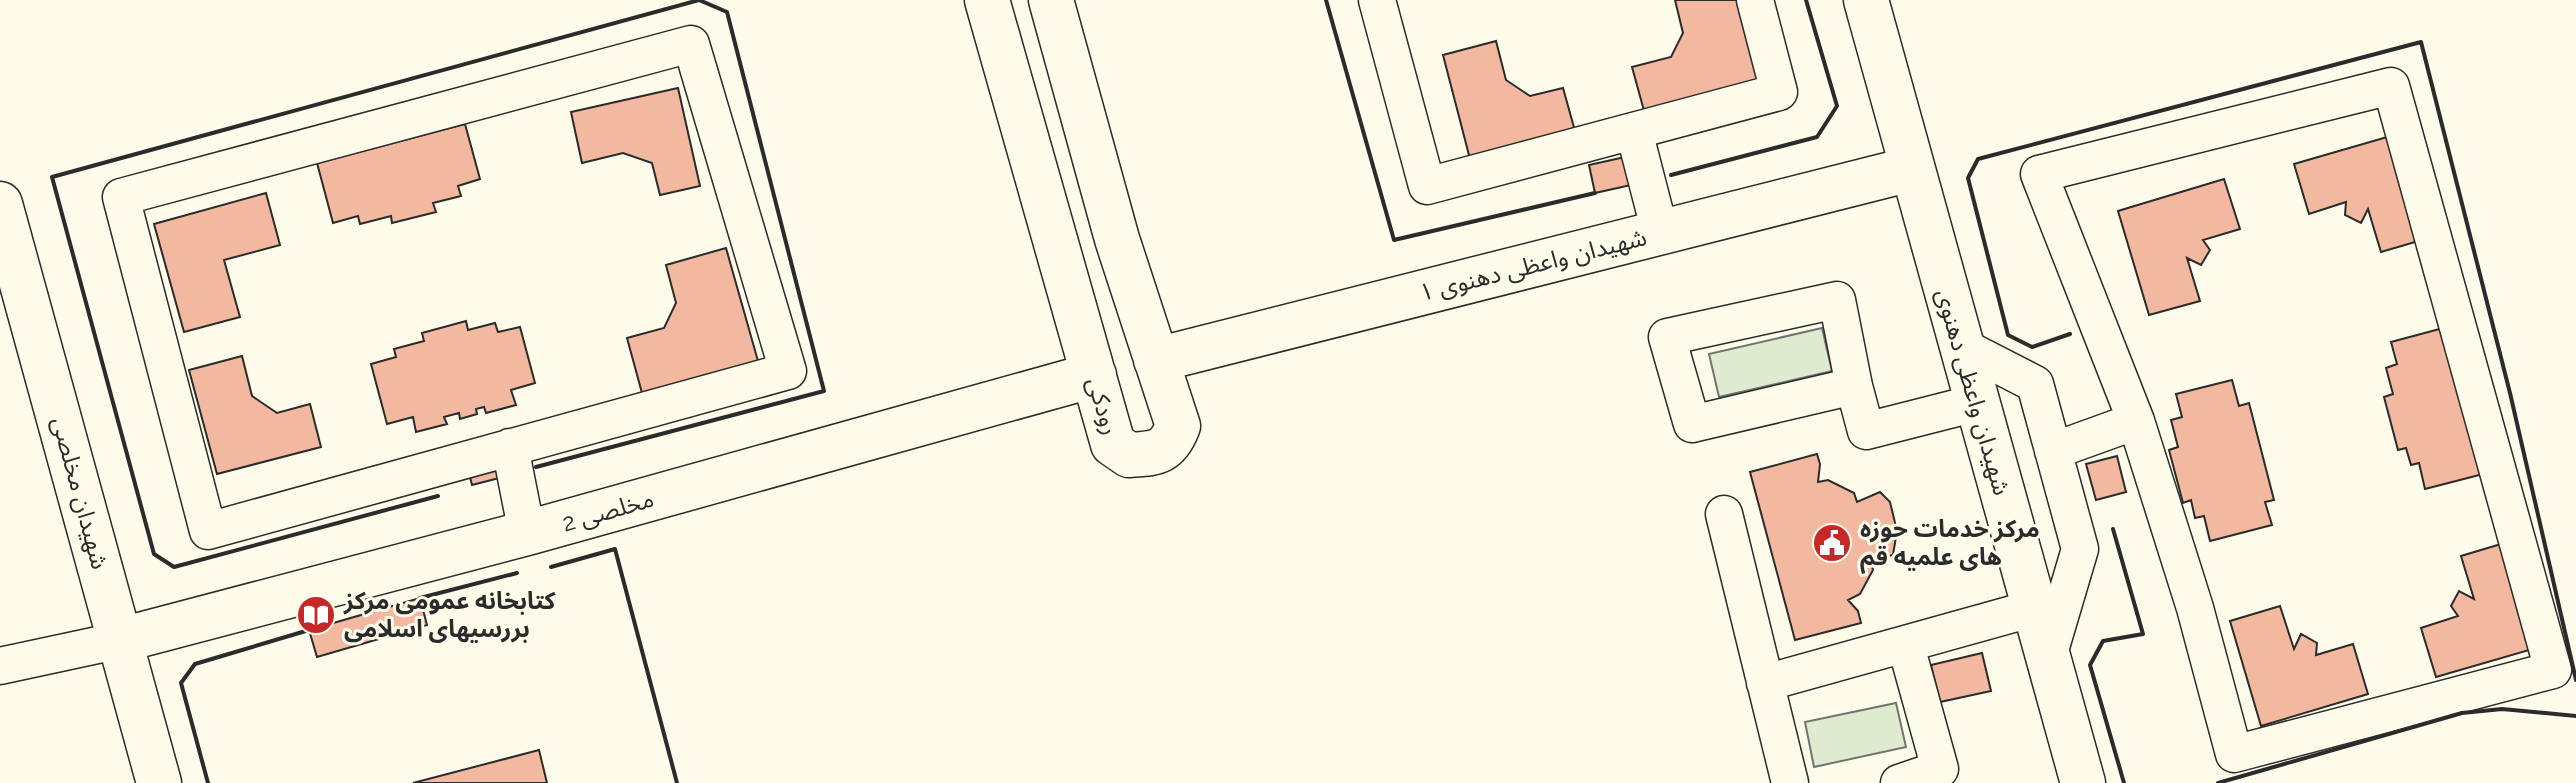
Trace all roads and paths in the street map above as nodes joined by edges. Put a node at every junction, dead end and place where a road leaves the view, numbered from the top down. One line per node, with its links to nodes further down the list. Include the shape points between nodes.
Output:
1 (987, 0): 11 (street, رودکی)
2 (1051, 0): 10 (street, رودکی)
3 (1377, 0): 6 (street, via 1427,186)
4 (1755, 0): 6 (street, via 1779,92)
5 (1866, 0): 7 (street, شهیدان واعظی دهنوی)
6 (1634, 131): 9 (street)
7 (1911, 169): 9 (street, شهیدان واعظی دهنوی ۱); 12 (street, شهیدان واعظی دهنوی)
8 (0, 204): 23 (street, شهیدان مخلصی)
9 (1660, 232): 13 (street, شهیدان واعظی دهنوی ۱)
10 (1117, 239): 11 (street, via 1112,267 1095,277 1073,275); 13 (street, رودکی)
11 (1058, 252): 14 (street, رودکی)
12 (1961, 346): 16 (street, شهیدان واعظی دهنوی); 19 (street, via 2035,384)
13 (1156, 360): 14 (street, رودکی, via 1178,426 1159,453 1129,455 1113,444)
14 (1094, 375): 21 (street, مخلصی 2)
15 (1854, 386): 15 (street, via 1837,300 1667,337 1692,424); 16 (street, via 1866,431)
16 (1976, 403): 22 (street, شهیدان واعظی دهنوی)
17 (2136, 421): 17 (street, via 2234,754 2553,670 2391,86 2039,174); 19 (street)
18 (510, 447): 18 (street, via 208,531 121,197 691,44 788,371); 21 (street)
19 (2053, 451): 25 (street, via 2080,549)
20 (1724, 514): 27 (street)
21 (527, 533): 23 (street, مخلصی 2)
22 (2034, 608): 24 (street); 25 (street, شهیدان واعظی دهنوی)
23 (121, 640): 26 (street); 28 (street, شهیدان مخلصی)
24 (1906, 646): 27 (street); 30 (street, via 1940,769)
25 (2048, 657): 31 (street, شهیدان واعظی دهنوی)
26 (0, 666)
27 (1765, 683): 29 (street)
28 (159, 783)
29 (1790, 783)
30 (1899, 783)
31 (2083, 783)

